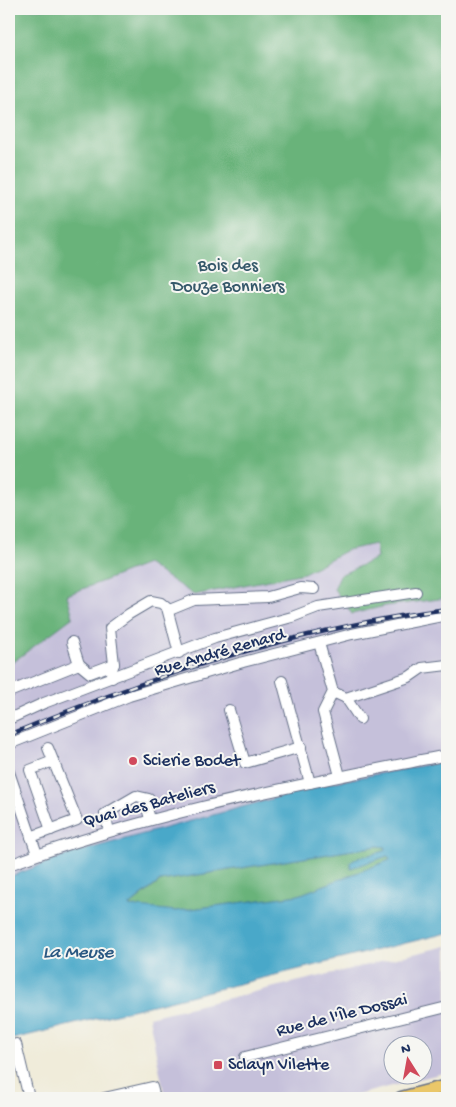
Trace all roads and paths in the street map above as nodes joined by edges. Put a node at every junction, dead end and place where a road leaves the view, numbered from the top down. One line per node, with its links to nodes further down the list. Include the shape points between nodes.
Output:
1 (314, 589): 3 (street, via 300,588 268,597 194,600)
2 (416, 592): 7 (street, via 318,607 215,638)
3 (172, 609)
4 (447, 616): 6 (street, Rue André Renard)
5 (72, 642): 8 (street)
6 (319, 642): 16 (street); 21 (street, Rue André Renard, via 129,696)
7 (179, 653): 9 (street, via 167,608 151,601 110,628); 12 (street)
8 (79, 664): 11 (street); 15 (street)
9 (114, 664): 11 (street); 12 (street)
10 (447, 665): 17 (street, via 422,668 409,677)
11 (90, 673): 14 (street)
12 (112, 678): 14 (street)
13 (282, 681): 22 (street)
14 (94, 684): 19 (street)
15 (9, 692)
16 (333, 692): 17 (street); 27 (street, via 323,712)
17 (346, 698): 20 (street)
18 (229, 710): 22 (street, via 245,763)
19 (9, 719)
20 (360, 720)
21 (9, 744)
22 (301, 747): 28 (street)
23 (48, 748): 25 (street)
24 (447, 755): 27 (street, Quai des Bateliers)
25 (53, 761): 30 (street, via 30,770); 30 (street, via 77,820)
26 (9, 772): 32 (street)
27 (340, 776): 28 (street, Quai des Bateliers)
28 (310, 783): 29 (street, Quai des Bateliers)
29 (150, 819): 31 (street, Quai des Bateliers); 31 (street, via 148,798 136,796 105,814)
30 (51, 830): 32 (street)
31 (109, 831): 33 (street, Quai des Bateliers)
32 (31, 837): 33 (street)
33 (38, 854): 34 (street, Quai des Bateliers)
34 (9, 865)
35 (447, 1007): 37 (street, Rue de l'Île Dossai)
36 (16, 1044): 39 (street)
37 (244, 1058)
38 (447, 1086): 42 (main road)
39 (29, 1098)
40 (104, 1098): 41 (street, via 152,1087)
41 (154, 1098)
42 (401, 1098)

